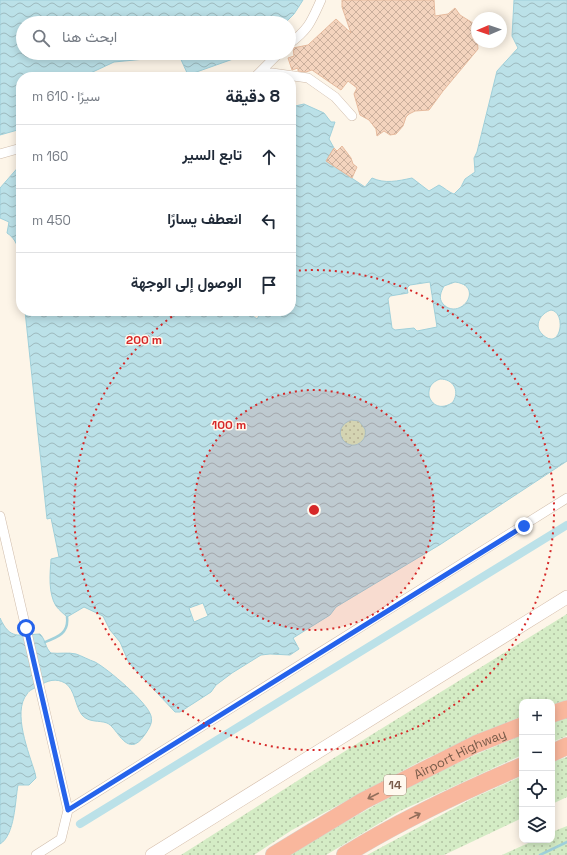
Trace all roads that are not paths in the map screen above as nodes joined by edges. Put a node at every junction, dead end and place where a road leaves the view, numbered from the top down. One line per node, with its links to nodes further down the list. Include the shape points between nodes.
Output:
1 (313, 0): 3 (street)
2 (321, 0): 3 (street)
3 (315, 12): 4 (street, via 308,27)
4 (296, 39)
5 (271, 60): 6 (street)
6 (258, 72)
7 (296, 76): 8 (street, via 308,78 335,97)
8 (352, 116)
9 (16, 149): 10 (street)
10 (0, 154)
11 (567, 498): 20 (street)
12 (0, 516): 20 (street)
13 (567, 597): 22 (street)
14 (567, 709): 15 (highway)
15 (555, 713)
16 (519, 727): 23 (highway, Airport Highway / 14, one-way to 23, via 476,744 363,801)
17 (567, 746): 18 (highway)
18 (555, 752)
19 (519, 767): 24 (highway, one-way to 19, via 387,830)
20 (68, 810): 21 (street, via 61,839)
21 (36, 855)
22 (152, 855)
23 (274, 855)
24 (345, 855)

